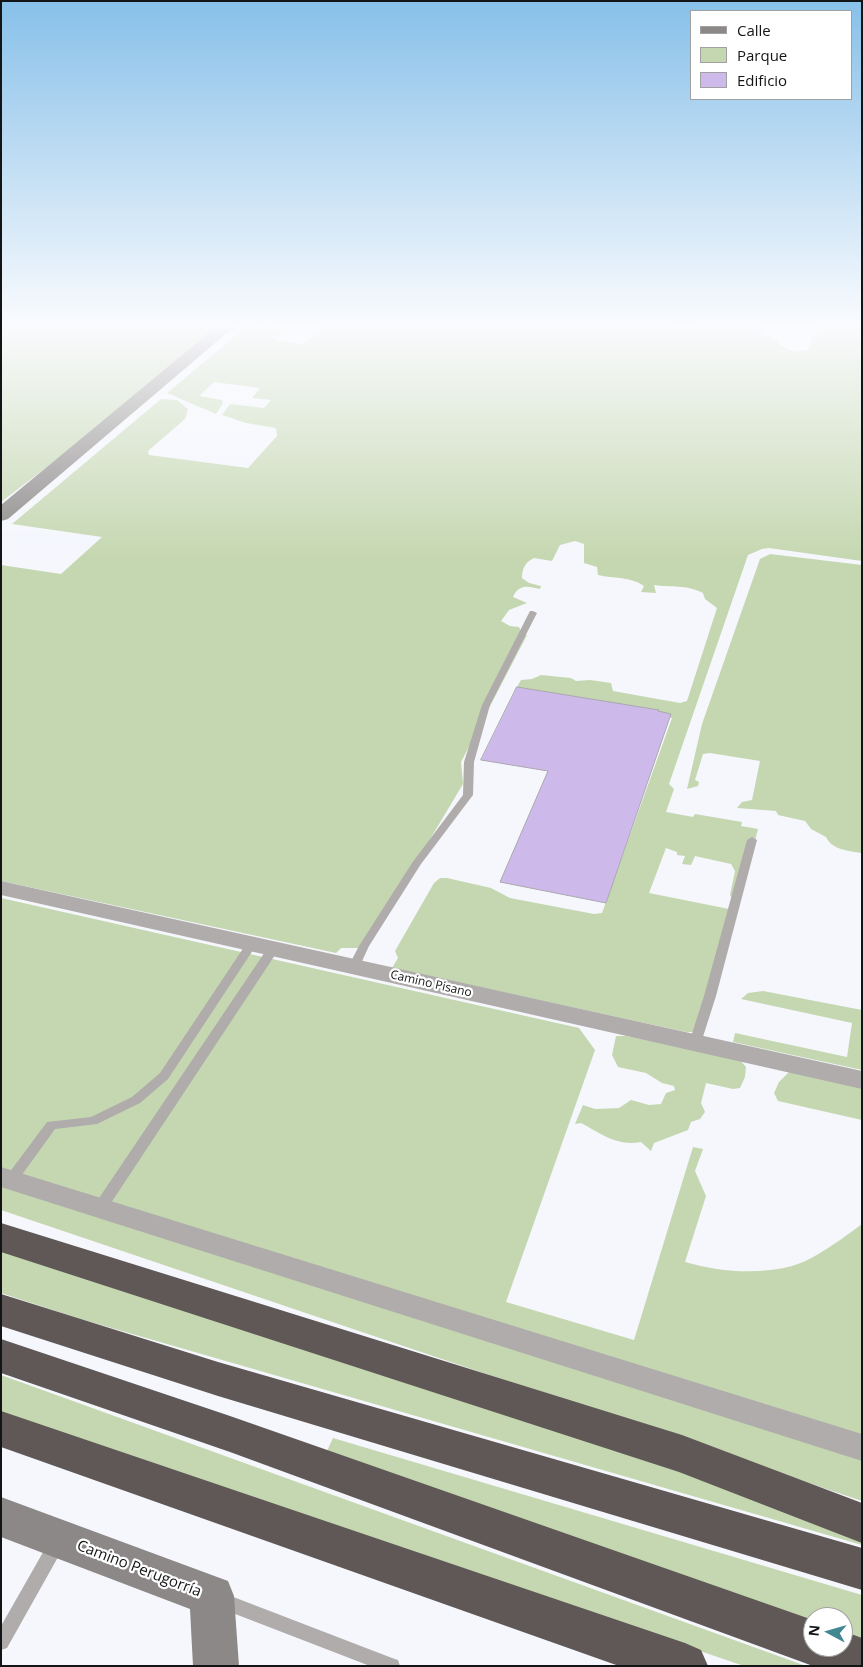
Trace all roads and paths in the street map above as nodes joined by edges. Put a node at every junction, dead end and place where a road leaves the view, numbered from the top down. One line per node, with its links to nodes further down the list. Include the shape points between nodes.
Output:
1 (133, 405): 2 (street)
2 (1, 515)
3 (533, 613): 7 (lane, via 486,705 469,762 468,795 417,863)
4 (752, 840): 8 (lane)
5 (1, 888): 6 (street, Camino Pisano)
6 (263, 947): 7 (street, Camino Pisano); 10 (lane, via 164,1076 136,1100 93,1121 51,1125); 11 (lane)
7 (354, 967): 8 (street, Camino Pisano)
8 (695, 1043): 9 (street, Camino Pisano)
9 (862, 1080)
10 (6, 1178): 11 (street)
11 (100, 1208): 16 (street)
12 (1, 1237): 18 (highway, via 682,1454)
13 (1, 1310): 20 (highway, via 218,1379)
14 (1, 1356): 22 (highway, via 230,1434)
15 (1, 1429): 26 (highway)
16 (862, 1448)
17 (1, 1516): 19 (street, Camino Perugorría)
18 (862, 1523)
19 (60, 1539): 21 (street, Camino Perugorría); 23 (lane)
20 (862, 1569)
21 (212, 1596): 24 (street, Camino Perugorría); 25 (lane)
22 (803, 1639)
23 (1, 1642)
24 (216, 1666)
25 (392, 1666)
26 (685, 1666)

